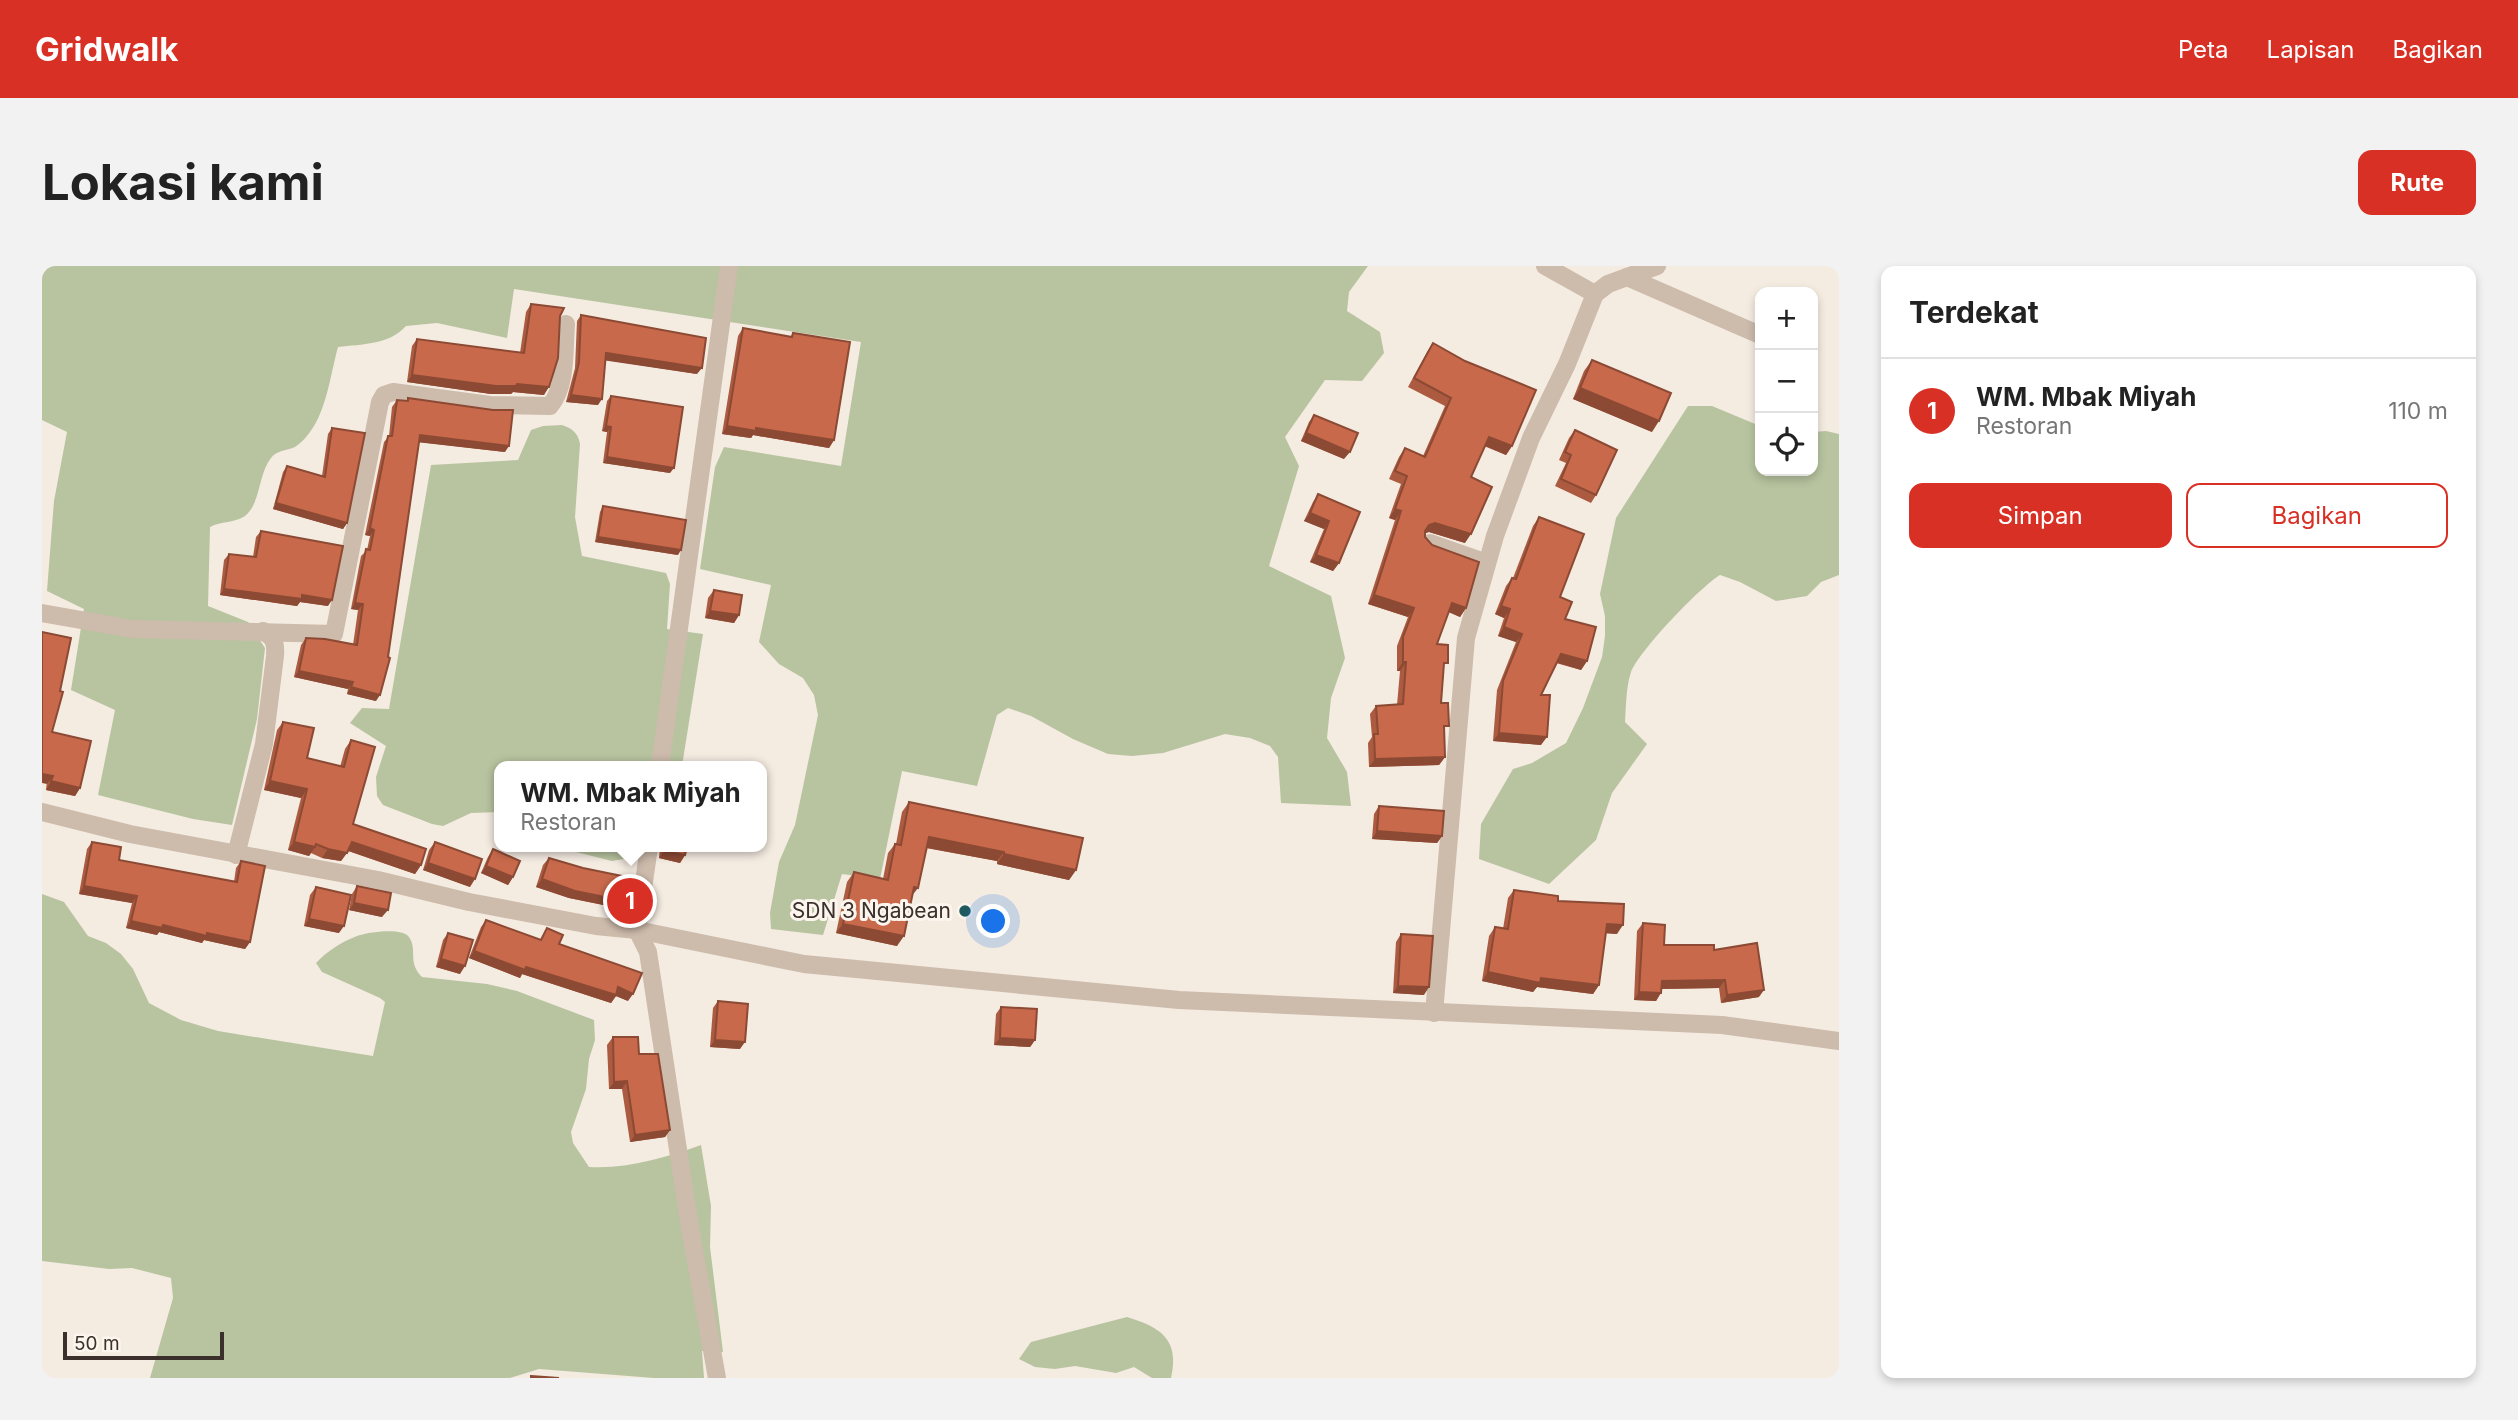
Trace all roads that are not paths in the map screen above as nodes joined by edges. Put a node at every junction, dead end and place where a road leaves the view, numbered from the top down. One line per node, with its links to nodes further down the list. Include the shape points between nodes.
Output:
1 (729, 266): 12 (street)
2 (1545, 266): 5 (street)
3 (1657, 266): 4 (street)
4 (1627, 277): 5 (street); 7 (street)
5 (1595, 294): 9 (street, via 1531,438)
6 (566, 324): 11 (street, via 560,386 550,406 490,405 393,392 384,395 334,634)
7 (1755, 333)
8 (1430, 543): 9 (street)
9 (1487, 563): 17 (street, via 1466,638)
10 (42, 613): 11 (street, via 132,629)
11 (263, 631): 15 (street, via 274,639 275,656 264,744)
12 (661, 761)
13 (42, 811): 15 (street)
14 (648, 852): 16 (street)
15 (236, 855): 16 (street, via 596,926)
16 (637, 930): 17 (street, via 804,964 1179,1000); 19 (street, via 648,952)
17 (1434, 1013): 18 (street, via 1722,1025)
18 (1839, 1041)
19 (716, 1378)

